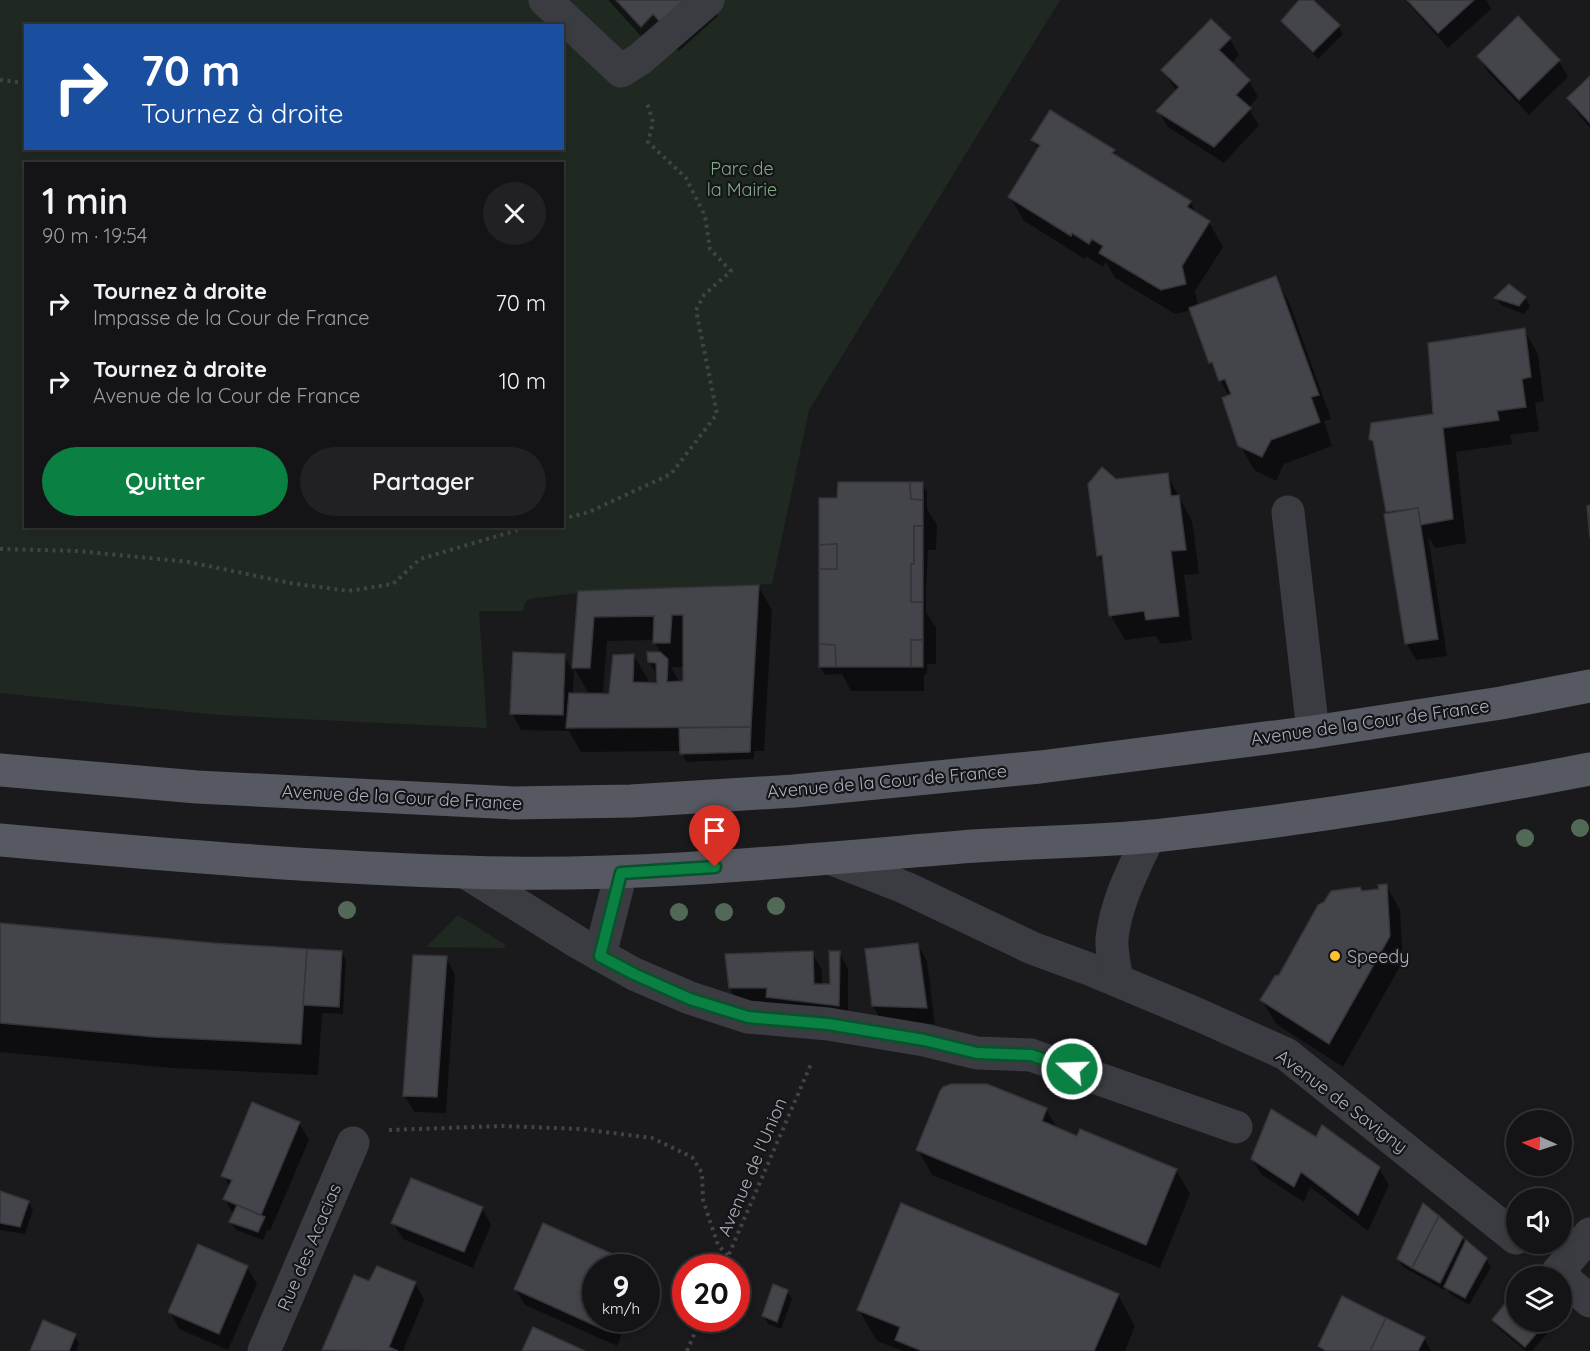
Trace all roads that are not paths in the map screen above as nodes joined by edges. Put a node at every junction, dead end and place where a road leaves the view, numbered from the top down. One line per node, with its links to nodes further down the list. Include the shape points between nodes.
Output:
1 (545, 0): 2 (street, via 621,71)
2 (708, 0)
3 (1288, 512): 5 (street)
4 (1590, 686): 5 (main road, Avenue de la Cour de France)
5 (1313, 732): 7 (main road, Avenue de la Cour de France, via 1040,767 794,791 630,801 513,803 431,799 197,787)
6 (1590, 768): 8 (main road, via 1441,797)
7 (0, 770)
8 (1149, 836): 10 (main road); 14 (street, via 1116,916 1112,939)
9 (0, 840): 11 (main road, via 172,856)
10 (831, 859): 12 (main road); 14 (street, via 906,888 1032,948)
11 (465, 872): 12 (main road); 13 (street)
12 (621, 873): 13 (street)
13 (600, 956): 15 (street, via 690,999 748,1017 828,1024 977,1053 1031,1055)
14 (1117, 980): 17 (street, Avenue de Savigny, via 1286,1054)
15 (1236, 1127)
16 (353, 1143): 24 (street, Rue des Acacias)
17 (1506, 1230)
18 (1590, 1234): 21 (street)
19 (1535, 1254): 20 (street)
20 (1548, 1266)
21 (1567, 1266)
22 (1572, 1286): 23 (street)
23 (1590, 1301)
24 (264, 1351)

